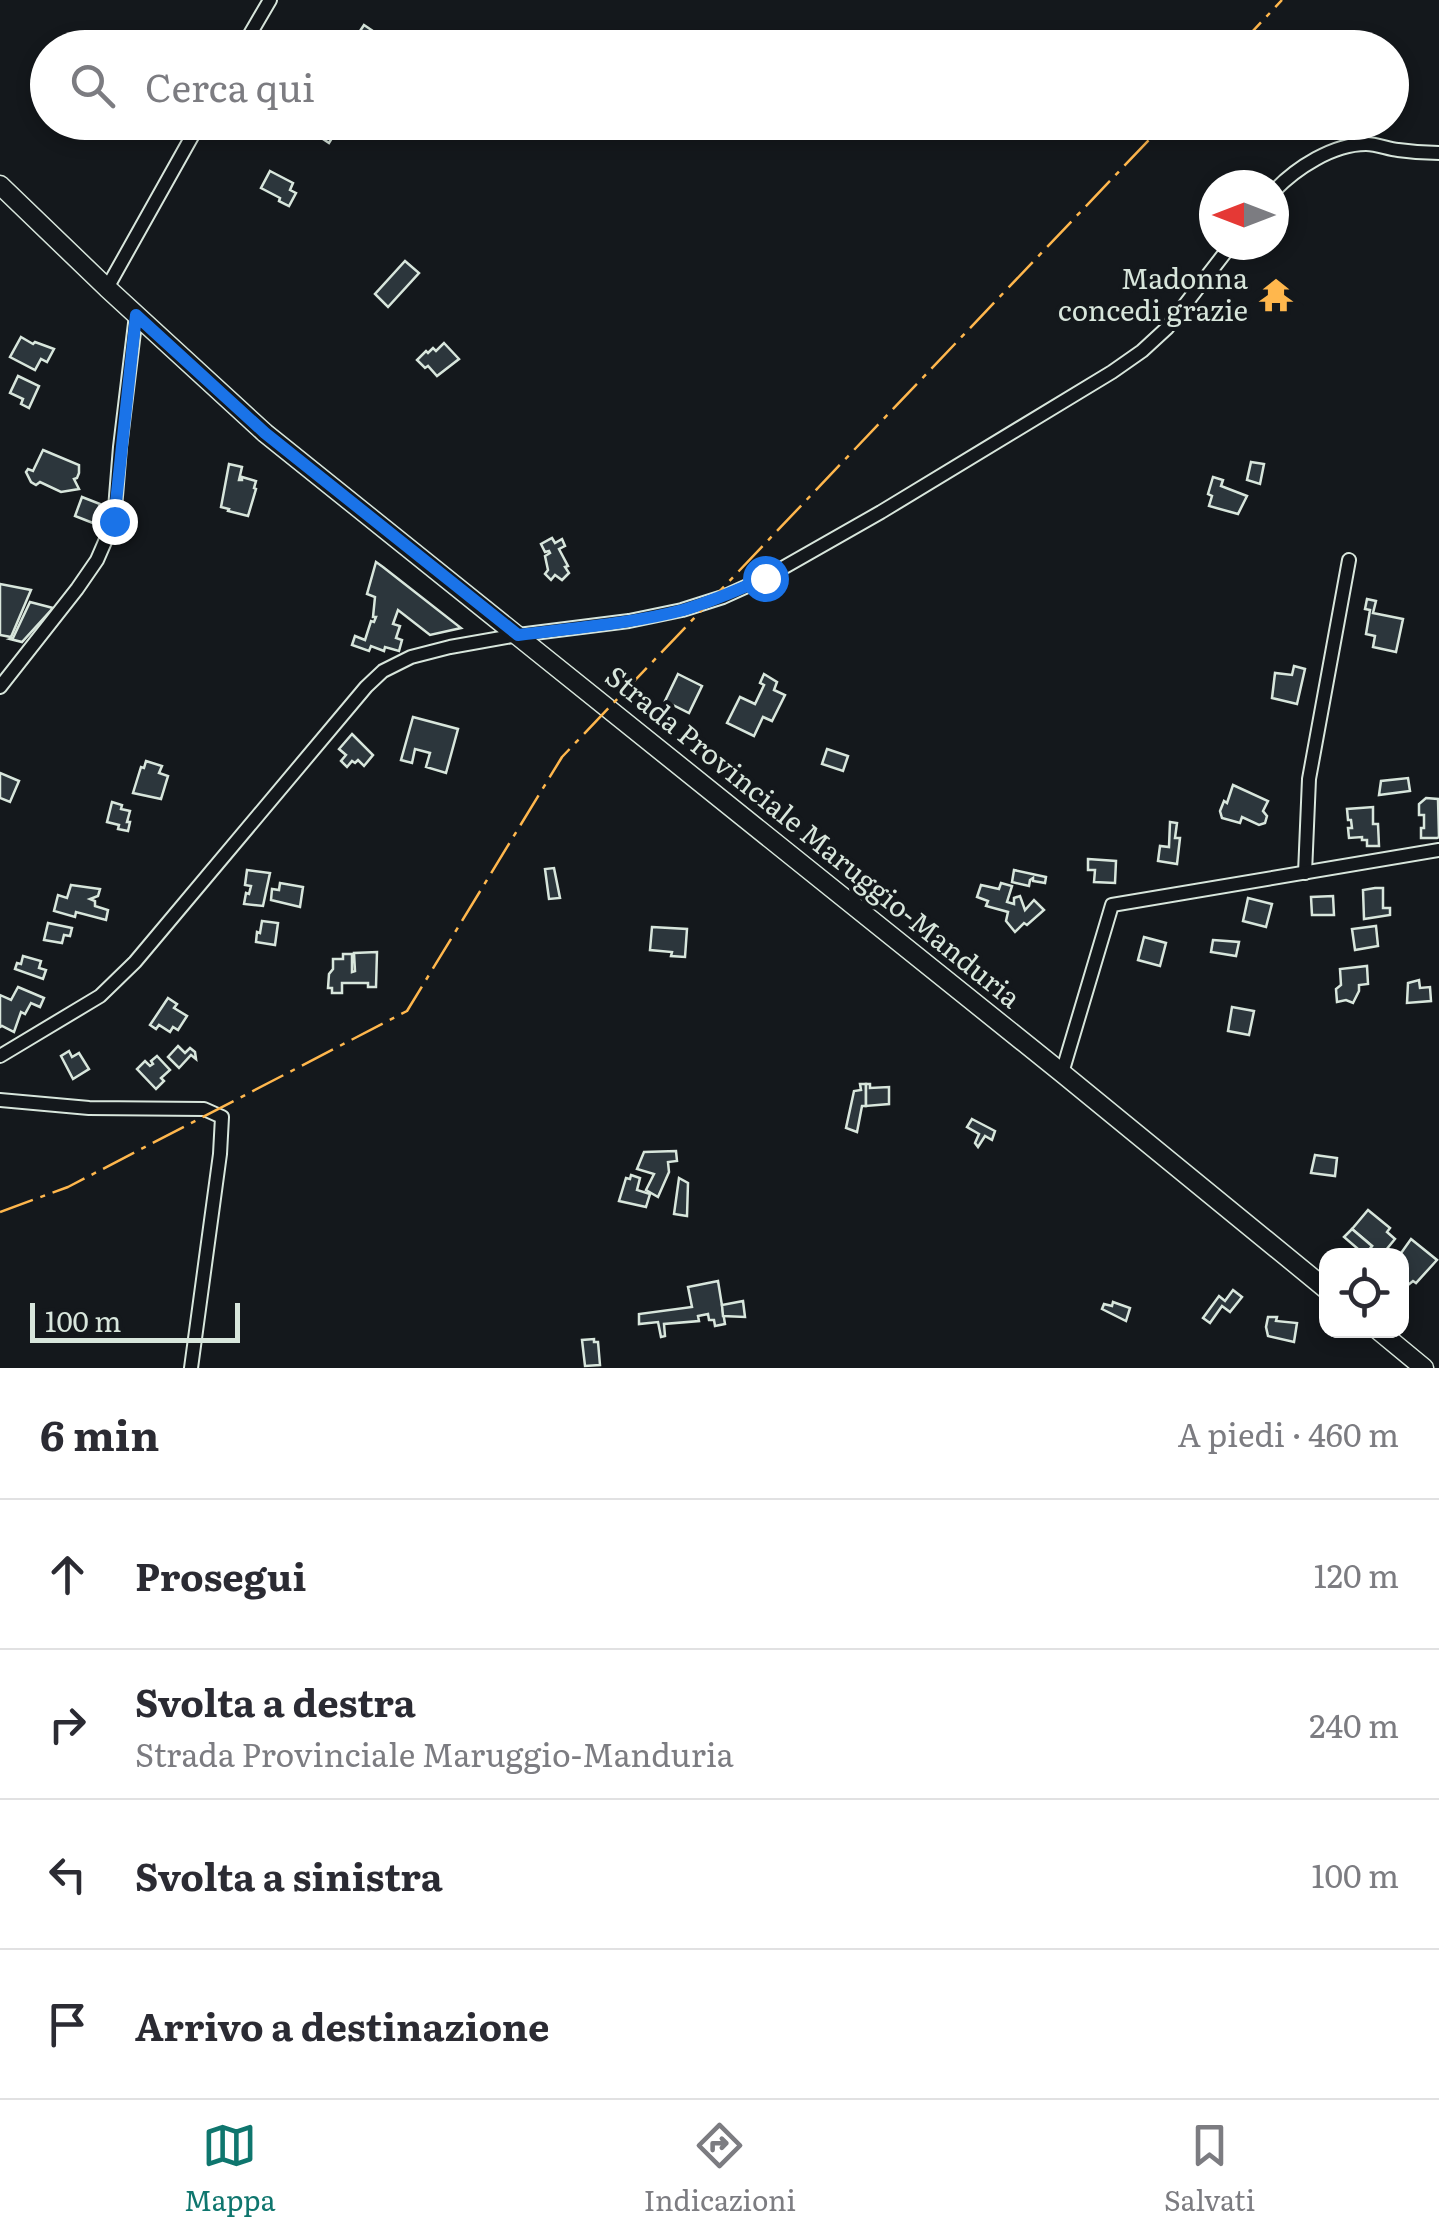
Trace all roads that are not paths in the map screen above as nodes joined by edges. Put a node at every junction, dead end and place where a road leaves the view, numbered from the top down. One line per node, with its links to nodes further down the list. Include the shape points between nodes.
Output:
1 (270, 0): 2 (street)
2 (252, 30)
3 (190, 140): 8 (street)
4 (1439, 153): 5 (street, via 1367,144 1312,161)
5 (1289, 177)
6 (0, 185): 8 (main road, Strada Provinciale Maruggio-Manduria)
7 (1219, 260): 11 (street, via 1142,351 765,578 682,610)
8 (106, 288): 9 (main road, Strada Provinciale Maruggio-Manduria)
9 (136, 315): 11 (main road, Strada Provinciale Maruggio-Manduria, via 265,433); 12 (street, via 114,521 97,560)
10 (1349, 560): 14 (street, via 1309,779)
11 (518, 635): 15 (street, via 411,657 383,671 135,962 100,996); 16 (main road, Strada Provinciale Maruggio-Manduria)
12 (0, 687)
13 (1439, 850): 14 (street)
14 (1305, 873): 16 (street, via 1112,905)
15 (0, 1056)
16 (1062, 1073): 18 (main road, Strada Provinciale Maruggio-Manduria)
17 (0, 1100): 20 (street, via 204,1109 222,1117)
18 (1319, 1283)
19 (1388, 1338): 21 (main road)
20 (191, 1368)
21 (1424, 1368)

